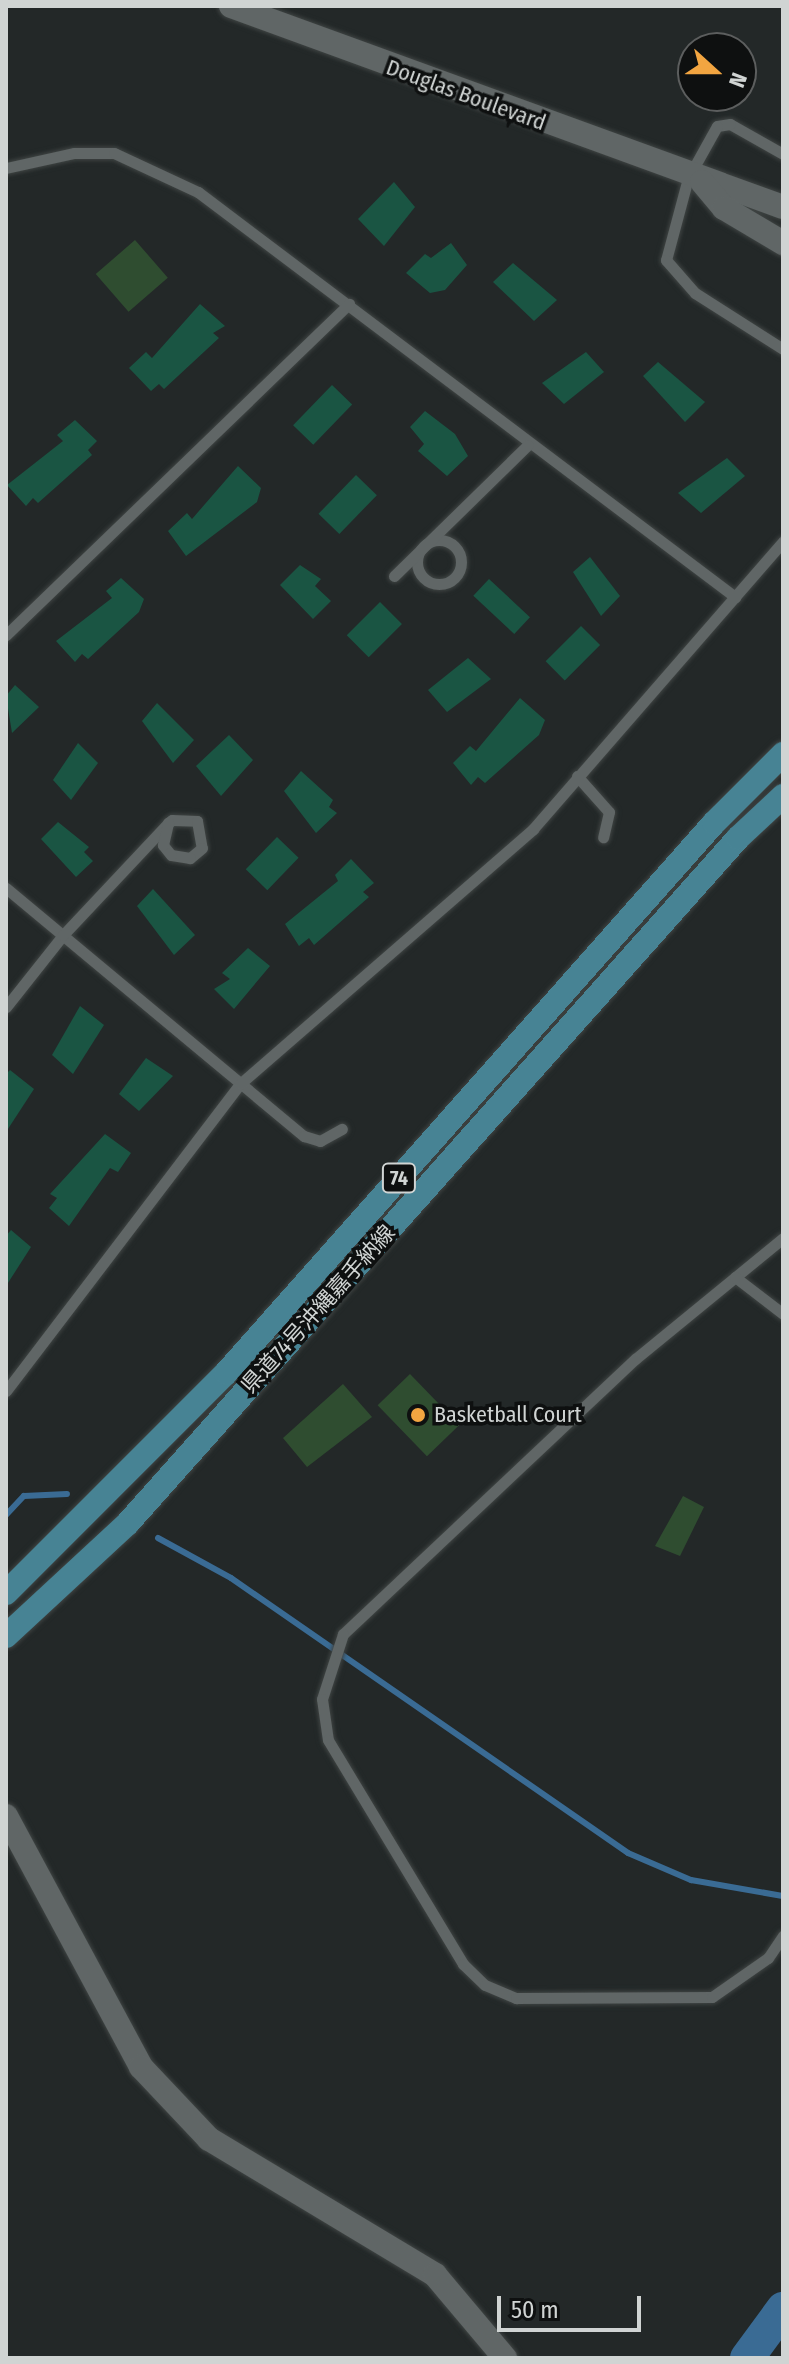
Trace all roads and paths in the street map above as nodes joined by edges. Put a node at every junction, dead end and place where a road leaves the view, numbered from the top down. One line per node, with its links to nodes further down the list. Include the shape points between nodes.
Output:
1 (231, 6): 4 (street, Douglas Boulevard)
2 (783, 154): 4 (lane, via 740,128 717,126)
3 (6, 168): 7 (lane, via 74,153 114,153 155,167)
4 (695, 180): 5 (street, Douglas Boulevard, via 735,184); 6 (street, Douglas Boulevard, via 724,208); 8 (lane, via 666,260 695,293)
5 (783, 207)
6 (783, 243)
7 (349, 304): 9 (lane); 14 (lane)
8 (783, 349)
9 (528, 445): 11 (lane); 13 (lane)
10 (783, 541): 13 (lane)
11 (423, 546): 11 (lane, via 417,563 427,580 456,577 461,562 452,543); 12 (lane)
12 (394, 576)
13 (735, 597): 16 (lane)
14 (6, 635)
15 (783, 754): 29 (main road, 県道74号沖縄嘉手納線 / 74, via 226,1373)
16 (577, 776): 19 (lane, via 609,812); 23 (lane, via 533,829)
17 (783, 796): 30 (main road, 県道74号沖縄嘉手納線 / 74, via 738,838 128,1523)
18 (168, 823): 21 (lane)
19 (603, 837)
20 (6, 888): 21 (lane)
21 (63, 935): 22 (lane); 23 (lane)
22 (6, 1007)
23 (241, 1083): 24 (lane, via 304,1136 320,1141); 28 (lane)
24 (342, 1129)
25 (783, 1238): 26 (lane)
26 (735, 1277): 27 (lane); 32 (lane, via 635,1359 343,1634 322,1699 328,1740 463,1964 485,1985 516,1998 698,1999 744,1977)
27 (783, 1314)
28 (6, 1391)
29 (6, 1593)
30 (6, 1636)
31 (6, 1816): 33 (street, via 141,2067 209,2139 435,2275)
32 (783, 1937)
33 (505, 2358)

